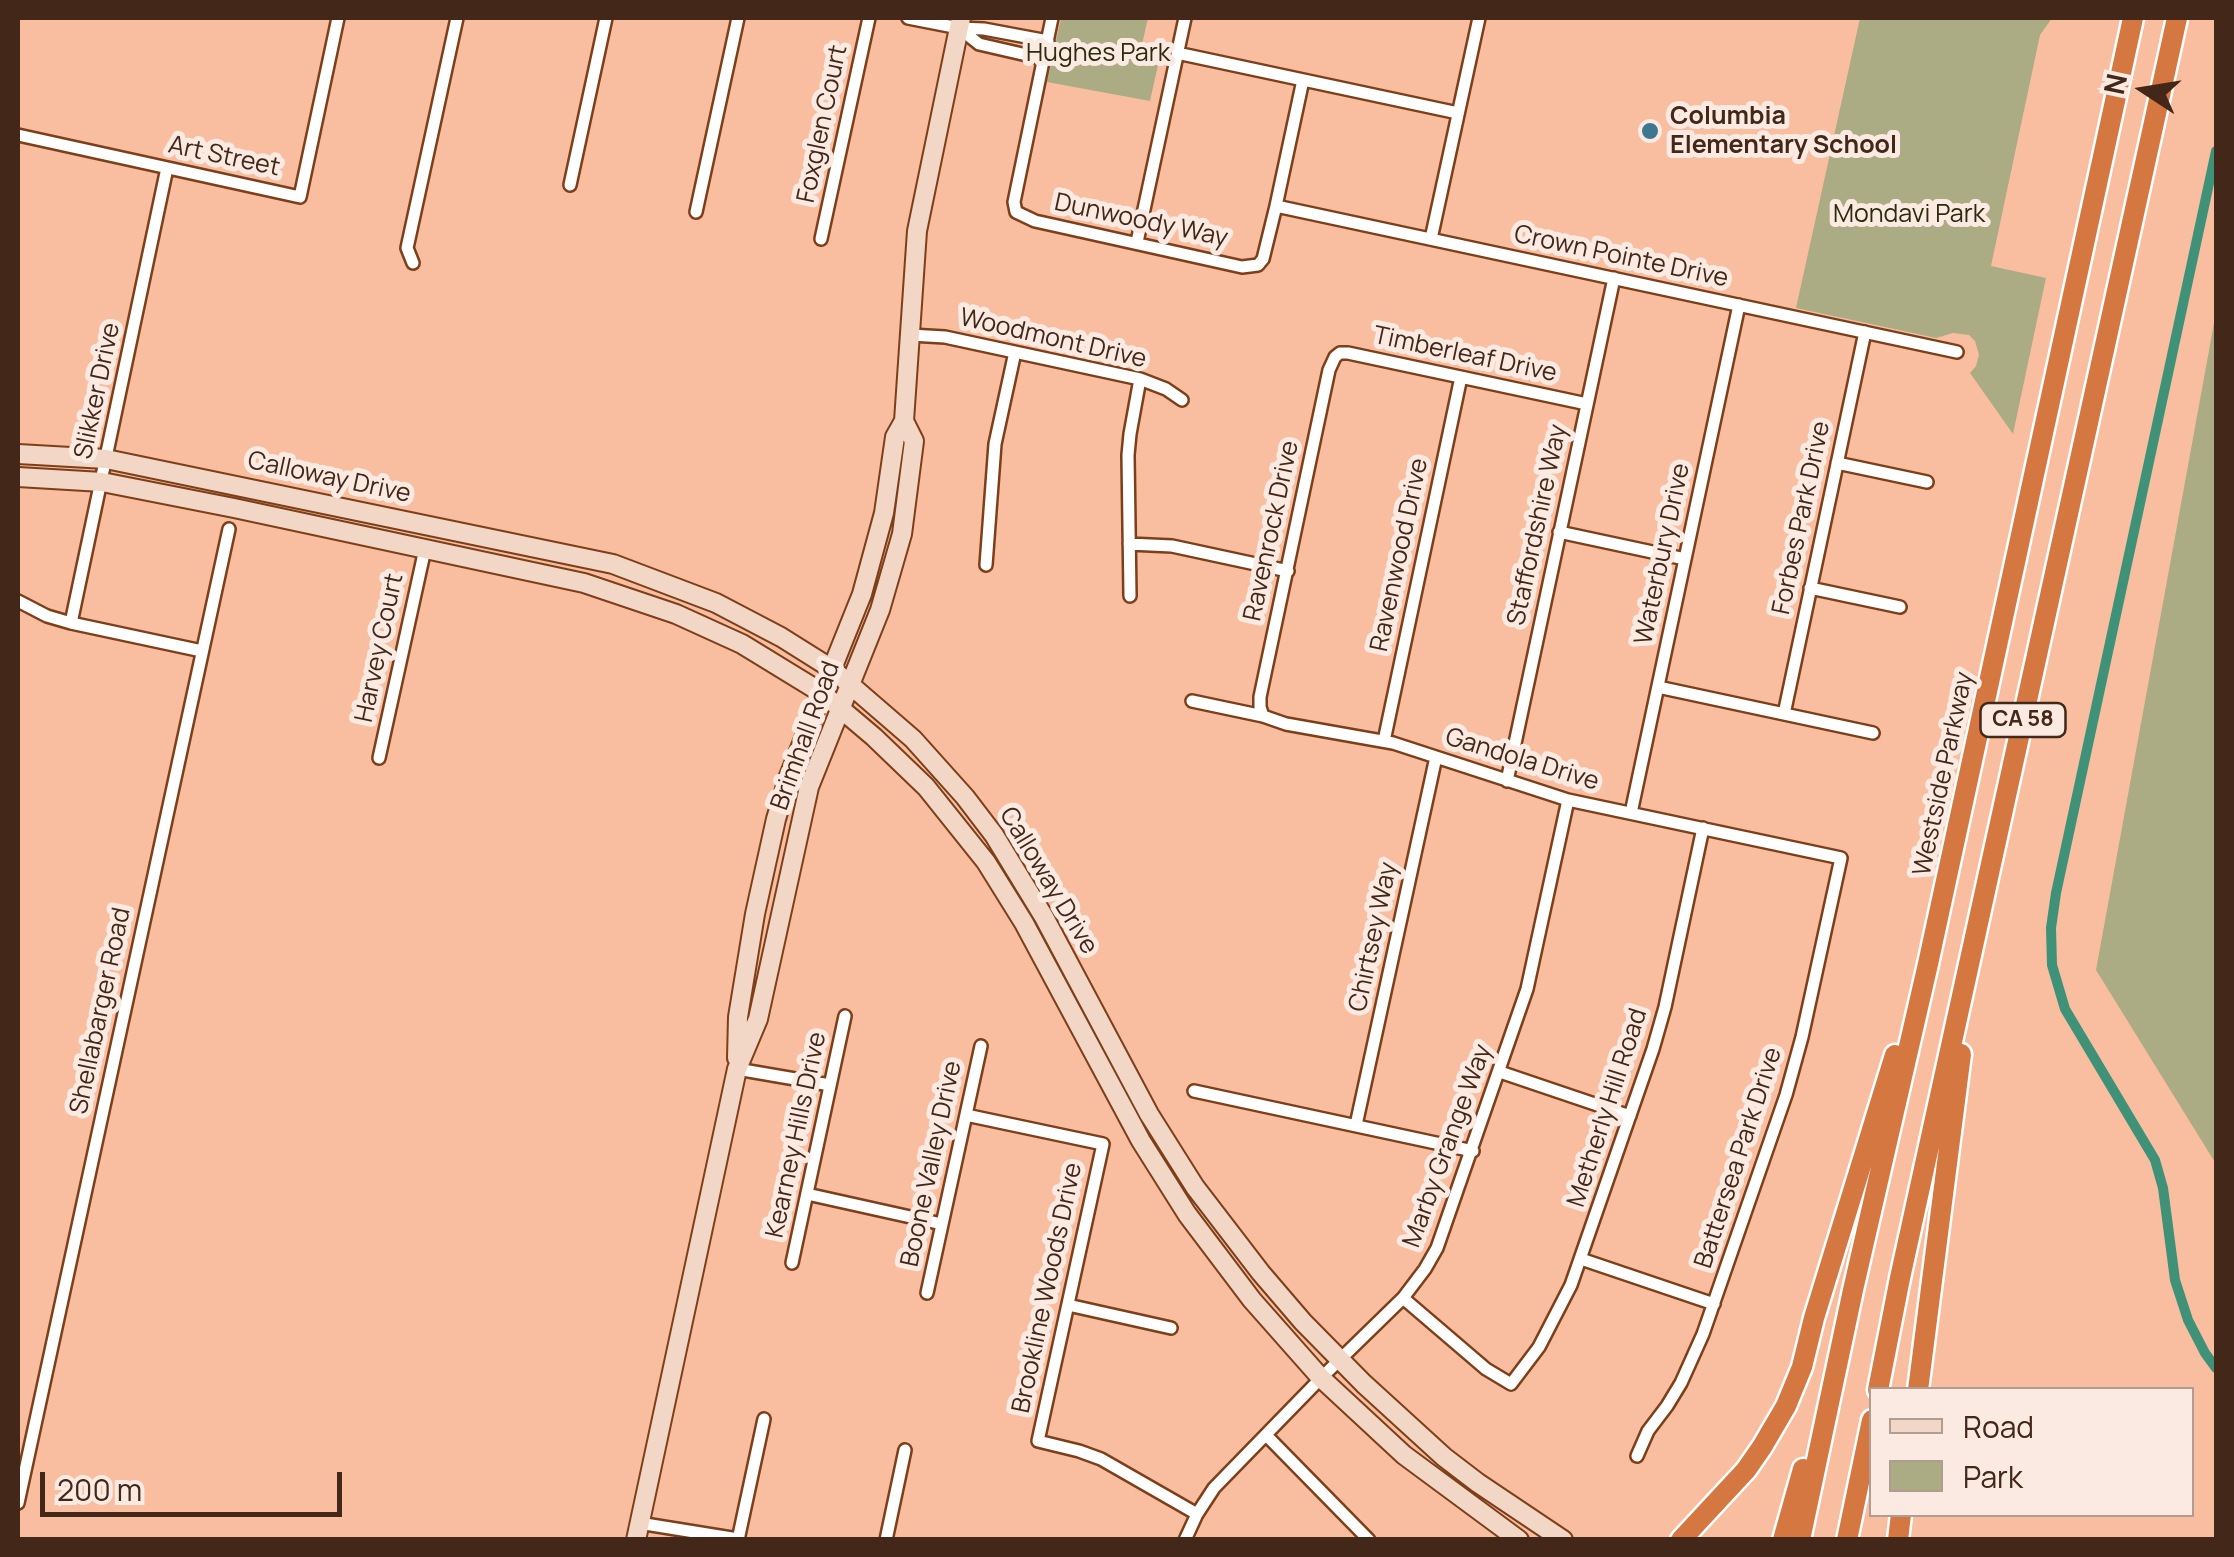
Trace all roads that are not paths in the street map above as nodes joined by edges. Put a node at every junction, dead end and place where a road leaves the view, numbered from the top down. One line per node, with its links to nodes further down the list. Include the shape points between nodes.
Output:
1 (338, 18): 19 (street, Art Street, via 300,197)
2 (456, 18): 26 (street, via 406,248)
3 (606, 18): 20 (street)
4 (738, 18): 22 (street)
5 (869, 18): 23 (street, Foxglen Court)
6 (908, 18): 12 (street)
7 (1052, 18): 13 (street)
8 (1185, 18): 14 (street)
9 (1478, 18): 17 (street)
10 (2133, 18): 83 (highway, Westside Parkway / CA 58)
11 (2177, 18): 82 (highway, CA 58)
12 (960, 23): 13 (street); 15 (street, via 980,44); 30 (main road, Brimhall Road, via 923,195)
13 (1048, 42): 15 (street)
14 (1177, 54): 16 (street); 25 (street)
15 (1044, 59): 25 (street, Dunwoody Way, via 1016,212)
16 (1303, 80): 17 (street); 21 (street)
17 (1458, 114): 24 (street)
18 (18, 136): 19 (street, Art Street)
19 (168, 168): 40 (street, Slikker Drive)
20 (570, 184)
21 (1276, 206): 24 (street, Crown Pointe Drive); 25 (street, Dunwoody Way, via 1258,265)
22 (696, 212)
23 (821, 239)
24 (1431, 239): 27 (street, Crown Pointe Drive)
25 (1136, 242)
26 (413, 262)
27 (1614, 278): 28 (street, Crown Pointe Drive); 37 (street, Staffordshire Way)
28 (1740, 305): 29 (street, Crown Pointe Drive); 50 (street, Waterbury Drive)
29 (1865, 332): 32 (street, Crown Pointe Drive); 41 (street, Forbes Park Drive)
30 (910, 334): 31 (street, Woodmont Drive); 38 (main road, Brimhall Road)
31 (1014, 352): 35 (street, Woodmont Drive); 51 (street, via 995,444)
32 (1957, 352)
33 (1335, 356): 34 (street, Timberleaf Drive, via 1348,353); 52 (street, Ravenrock Drive)
34 (1461, 377): 37 (street, Timberleaf Drive); 70 (street, Ravenwood Drive)
35 (1140, 379): 36 (street, Woodmont Drive); 47 (street, via 1128,455)
36 (1182, 400)
37 (1587, 404): 46 (street, Staffordshire Way)
38 (904, 421): 61 (main road, Brimhall Road, via 895,437 873,558); 62 (main road, Brimhall Road, via 914,442 902,534)
39 (18, 454): 40 (main road, Calloway Drive)
40 (106, 459): 43 (street, Slikker Drive); 48 (main road, Calloway Drive)
41 (1838, 462): 44 (street); 55 (street, Forbes Park Drive)
42 (18, 477): 43 (main road, Calloway Drive)
43 (102, 482): 49 (main road, Calloway Drive); 59 (street, Slikker Drive)
44 (1927, 482)
45 (229, 529): 60 (street, Shellabarger Road)
46 (1559, 532): 50 (street); 73 (street, Staffordshire Way)
47 (1129, 544): 52 (street, via 1172,546); 56 (street)
48 (537, 547): 49 (main road, via 508,556 440,540); 54 (main road, Calloway Drive)
49 (425, 549): 53 (main road, Calloway Drive); 72 (street, Harvey Court)
50 (1685, 559): 63 (street, Waterbury Drive)
51 (986, 566)
52 (1288, 571): 68 (street, Ravenrock Drive, via 1260,697)
53 (570, 580): 54 (main road, via 584,574 655,595); 64 (main road, Calloway Drive, via 689,620)
54 (677, 586): 61 (main road, Calloway Drive)
55 (1810, 588): 58 (street); 67 (street, Forbes Park Drive)
56 (1130, 596)
57 (18, 601): 59 (street)
58 (1900, 607)
59 (71, 622): 60 (street)
60 (202, 651): 116 (street, Shellabarger Road)
61 (832, 669): 62 (main road, Calloway Drive); 64 (main road, Brimhall Road)
62 (850, 684): 66 (main road, Brimhall Road); 80 (main road, Calloway Drive, via 966,796)
63 (1658, 687): 67 (street); 75 (street, Waterbury Drive)
64 (822, 692): 66 (main road, Calloway Drive); 78 (main road, Brimhall Road)
65 (1192, 702): 68 (street, Gandola Drive)
66 (841, 709): 77 (main road, Calloway Drive, via 926,787); 84 (main road, Brimhall Road, via 809,787)
67 (1784, 714): 69 (street)
68 (1263, 716): 70 (street, Gandola Drive)
69 (1873, 733)
70 (1384, 741): 71 (street, Gandola Drive)
71 (1436, 757): 73 (street, Gandola Drive); 94 (street, Chirtsey Way)
72 (379, 758)
73 (1507, 781): 74 (street, Gandola Drive)
74 (1568, 800): 75 (street, Gandola Drive); 89 (street, Marby Grange Way, via 1528,989)
75 (1631, 813): 76 (street, Gandola Drive)
76 (1703, 828): 79 (street, Gandola Drive); 93 (street, Metherly Hill Road, via 1665,1006)
77 (968, 838): 80 (main road, via 986,845 1027,906); 81 (main road, Calloway Drive)
78 (767, 855): 84 (main road, via 774,872 764,924); 88 (main road, Brimhall Road, via 738,1017)
79 (1840, 858): 103 (street, Battersea Park Drive, via 1795,1066)
80 (1044, 918): 85 (main road, Calloway Drive)
81 (1024, 924): 85 (main road, via 1040,936 1061,974); 107 (main road, Calloway Drive, via 1164,1178 1252,1300)
82 (1970, 961): 108 (highway, CA 58); 109 (highway)
83 (1928, 964): 100 (highway, Westside Parkway / CA 58); 125 (highway, via 1796,1384 1754,1459)
84 (769, 968): 88 (main road, Brimhall Road)
85 (1080, 985): 106 (main road, Calloway Drive, via 1196,1187 1260,1273)
86 (846, 1016): 90 (street, Kearney Hills Drive)
87 (980, 1046): 92 (street, Boone Valley Drive)
88 (737, 1069): 90 (street); 118 (main road, Brimhall Road)
89 (1500, 1072): 93 (street); 95 (street, Marby Grange Way)
90 (830, 1085): 96 (street, Kearney Hills Drive)
91 (1194, 1091): 94 (street)
92 (966, 1114): 97 (street, Boone Valley Drive); 104 (street, Brookline Woods Drive, via 1102,1144)
93 (1630, 1116): 98 (street, Metherly Hill Road)
94 (1356, 1126): 95 (street)
95 (1473, 1151): 102 (street, Marby Grange Way, via 1437,1248)
96 (807, 1194): 97 (street); 99 (street, Kearney Hills Drive)
97 (942, 1224): 101 (street, Boone Valley Drive)
98 (1581, 1259): 102 (street, Metherly Hill Road, via 1551,1327 1510,1384); 103 (street)
99 (792, 1263)
100 (1854, 1290): 126 (highway); 127 (highway, Westside Parkway / CA 58)
101 (927, 1293)
102 (1404, 1298): 106 (street, Marby Grange Way)
103 (1714, 1304): 114 (street, Battersea Park Drive, via 1681,1383)
104 (1068, 1306): 105 (street); 117 (street, Brookline Woods Drive, via 1038,1441 1101,1460)
105 (1171, 1328)
106 (1341, 1360): 107 (street, Marby Grange Way); 124 (main road, Calloway Drive, via 1456,1466)
107 (1321, 1378): 111 (street, Marby Grange Way); 123 (main road, Calloway Drive, via 1404,1455)
108 (1882, 1387)
109 (1918, 1387)
110 (764, 1419): 119 (street)
111 (1266, 1434): 117 (street, Marby Grange Way); 122 (street)
112 (1869, 1435): 128 (highway)
113 (905, 1450): 120 (street)
114 (1637, 1456)
115 (1869, 1493): 129 (highway)
116 (18, 1503)
117 (1197, 1514): 121 (street, Marby Grange Way)
118 (637, 1531): 119 (street)
119 (738, 1539)
120 (886, 1540)
121 (1184, 1540)
122 (1370, 1540)
123 (1520, 1540)
124 (1562, 1540)
125 (1681, 1540)
126 (1783, 1540)
127 (1800, 1540)
128 (1848, 1540)
129 (1861, 1540)

